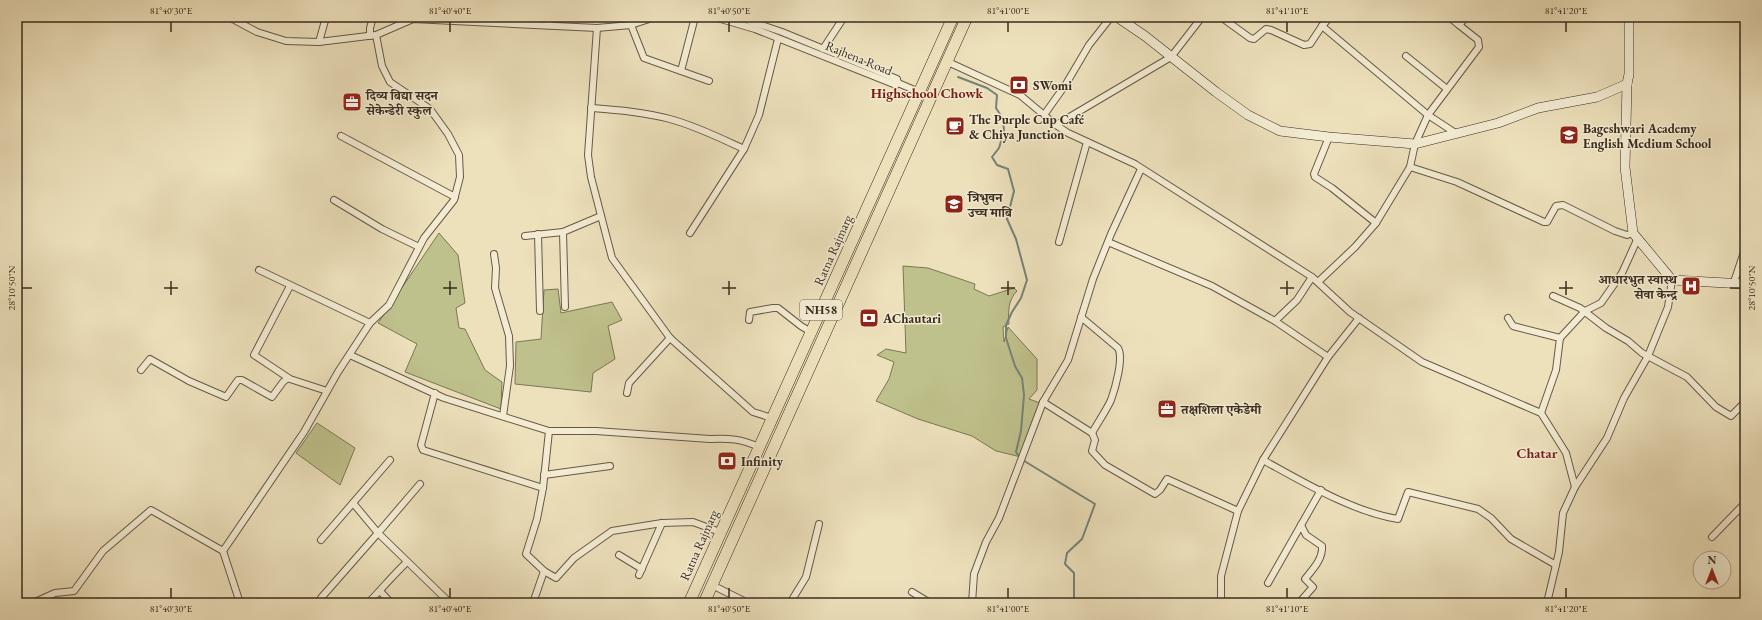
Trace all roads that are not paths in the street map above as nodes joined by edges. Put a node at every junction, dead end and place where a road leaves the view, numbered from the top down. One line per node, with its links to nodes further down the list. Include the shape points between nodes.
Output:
1 (230, 17): 29 (street, via 257,32 286,41)
2 (326, 17): 29 (street)
3 (373, 17): 27 (street, via 370,28)
4 (551, 17): 23 (street)
5 (655, 17): 21 (street)
6 (695, 17): 35 (street)
7 (714, 17): 24 (street, Rajhena Road)
8 (738, 17): 24 (street, Rajhena Road)
9 (844, 17): 30 (street)
10 (953, 17): 39 (highway, Ratna Rajmarg / NH58)
11 (967, 17): 34 (highway, Ratna Rajmarg / NH58)
12 (1111, 17): 41 (street, via 1089,45)
13 (1117, 17): 33 (street)
14 (1202, 17): 33 (street)
15 (1221, 17): 25 (street, via 1250,38 1254,39 1266,29 1304,45 1310,44)
16 (1330, 17): 25 (street)
17 (1449, 17): 22 (street)
18 (1466, 17): 22 (street)
19 (1629, 17): 37 (street)
20 (488, 19): 23 (street); 27 (street, via 413,19)
21 (631, 25): 26 (street); 35 (street, via 644,58)
22 (1459, 25): 38 (street, via 1478,40 1479,47)
23 (548, 26): 26 (street)
24 (756, 26): 28 (street, Rajhena Road); 30 (street, Rajhena Road)
25 (1322, 26): 42 (street)
26 (597, 28): 40 (street)
27 (373, 36): 29 (street); 52 (street, via 390,82 430,109 448,134 458,155 460,177)
28 (778, 38): 31 (street, Rajhena Road); 49 (street, via 759,115)
29 (319, 42)
30 (823, 49): 31 (street, Rajhena Road)
31 (829, 55): 39 (street, Rajhena Road)
32 (1406, 56): 38 (street)
33 (1171, 57): 43 (street); 46 (street, via 1248,115 1280,131)
34 (948, 62): 41 (street, via 1020,95); 126 (highway, Ratna Rajmarg / NH58)
35 (680, 71): 36 (street)
36 (709, 81)
37 (1627, 84): 44 (street, via 1598,97 1538,108 1498,123); 60 (street, via 1625,167)
38 (1447, 88): 42 (street)
39 (919, 92): 83 (highway, Ratna Rajmarg / NH58)
40 (591, 108): 49 (street, via 668,118); 54 (street, via 588,155)
41 (1044, 115): 43 (street)
42 (1428, 115): 44 (street); 48 (street)
43 (1056, 125): 47 (street)
44 (1457, 134): 48 (street)
45 (341, 136): 52 (street)
46 (1329, 137): 48 (street); 55 (street, via 1315,177)
47 (1087, 142): 51 (street); 61 (street)
48 (1415, 144): 50 (street)
49 (744, 149): 57 (street)
50 (1410, 167): 55 (street); 60 (street, via 1457,182 1544,222 1547,222 1556,206 1563,205 1615,232)
51 (1141, 169): 62 (street); 67 (street)
52 (455, 197): 63 (street)
53 (334, 200): 63 (street, via 382,229)
54 (601, 216): 56 (street); 84 (street, via 612,258)
55 (1376, 223): 69 (street)
56 (563, 232): 58 (street); 74 (street)
57 (690, 233)
58 (538, 234): 59 (street); 75 (street)
59 (525, 236)
60 (1635, 237): 68 (street); 76 (street, via 1622,273 1601,303)
61 (1060, 242)
62 (1108, 242): 77 (street); 81 (street, via 1212,286)
63 (419, 247): 82 (street, via 389,305)
64 (1744, 252): 70 (street)
65 (494, 254): 97 (street, via 495,288 509,336 510,366)
66 (259, 270): 72 (street)
67 (1312, 277): 69 (street); 81 (street, via 1297,300)
68 (1672, 280): 70 (street); 87 (street, via 1668,307)
69 (1318, 282): 78 (street)
70 (1734, 282): 71 (street)
71 (1745, 284)
72 (290, 286): 82 (street); 90 (street, via 254,355)
73 (1553, 296): 76 (street)
74 (565, 307)
75 (540, 311)
76 (1585, 312): 85 (street); 87 (street)
77 (1081, 317): 94 (street, via 1068,360); 100 (street, via 1121,352 1111,400)
78 (1359, 318): 88 (street); 96 (street, via 1422,362)
79 (1508, 318): 85 (street, via 1513,326)
80 (748, 320): 83 (street, via 750,312 778,308)
81 (1275, 321): 88 (street)
82 (370, 323): 86 (street)
83 (811, 332): 98 (highway, Ratna Rajmarg / NH58)
84 (670, 338): 92 (street, via 629,383); 98 (street, via 753,412)
85 (1560, 338): 96 (street, via 1556,370)
86 (350, 355): 91 (street); 93 (street)
87 (1648, 356): 95 (street, via 1687,377 1716,407 1731,416); 107 (street, via 1624,398 1607,438)
88 (1328, 357): 103 (street)
89 (141, 370): 90 (street, via 150,359 188,381 226,397 234,384 242,380 272,397)
90 (288, 378): 91 (street)
91 (326, 391): 120 (street, via 304,432)
92 (627, 393)
93 (435, 394): 97 (street); 108 (street, via 421,445 423,450)
94 (1043, 402): 100 (street); 141 (street, via 1020,459 1016,477 974,574)
95 (1745, 402)
96 (1541, 413): 107 (street, via 1566,453)
97 (502, 416): 99 (street)
98 (772, 418): 101 (highway, Ratna Rajmarg / NH58)
99 (549, 431): 101 (street, via 728,438 743,440); 105 (street)
100 (1092, 433): 112 (street, via 1095,440 1092,451 1105,465 1155,494 1167,479)
101 (759, 447): 117 (highway, Ratna Rajmarg / NH58)
102 (390, 460): 111 (street)
103 (1263, 460): 109 (street); 112 (street)
104 (610, 466): 105 (street)
105 (544, 475): 108 (street)
106 (420, 484): 116 (street)
107 (1575, 486): 123 (street, via 1563,513)
108 (543, 488): 124 (street, via 538,519 526,554)
109 (1320, 490): 115 (street); 123 (street, via 1380,516 1398,519 1408,492 1478,509 1491,518 1511,539)
110 (1745, 502): 118 (street)
111 (353, 503): 116 (street); 119 (street)
112 (1238, 511): 142 (street, via 1221,576)
113 (662, 523): 117 (street, via 693,522); 121 (street, via 640,572); 124 (street, via 612,531 574,558 556,578)
114 (819, 524): 139 (street, via 806,577)
115 (1300, 525): 125 (street); 143 (street, via 1306,535 1322,546 1322,552 1305,579 1313,587)
116 (378, 532): 122 (street); 129 (street)
117 (720, 532): 136 (highway, Ratna Rajmarg / NH58)
118 (1712, 536)
119 (321, 540)
120 (223, 551): 130 (street, via 151,510 103,551 74,591 54,593); 131 (street)
121 (619, 555)
122 (407, 562): 127 (street); 134 (street)
123 (1556, 565): 144 (street)
124 (544, 571): 135 (street)
125 (1268, 583)
126 (712, 585): 137 (highway, Ratna Rajmarg / NH58); 138 (street)
127 (380, 591): 132 (street); 133 (street)
128 (912, 592): 140 (street)
129 (321, 598)
130 (33, 603)
131 (240, 603)
132 (368, 603)
133 (392, 603)
134 (450, 603)
135 (533, 603)
136 (689, 603)
137 (704, 603)
138 (748, 603)
139 (790, 603)
140 (930, 603)
141 (972, 603)
142 (1221, 603)
143 (1299, 603)
144 (1547, 603)

